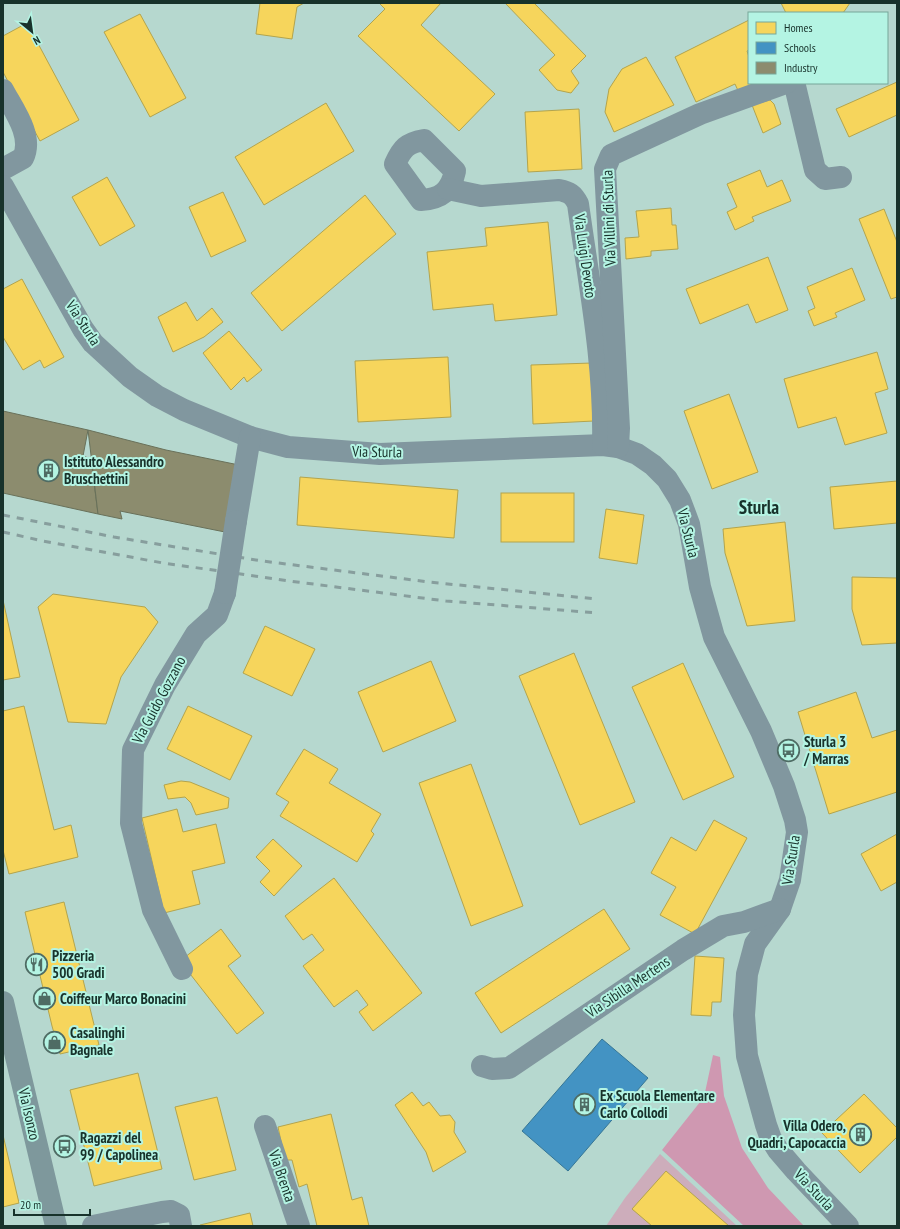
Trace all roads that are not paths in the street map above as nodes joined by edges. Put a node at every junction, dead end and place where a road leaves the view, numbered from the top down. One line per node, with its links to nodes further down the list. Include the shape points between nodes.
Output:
1 (783, 84): 9 (street, Via Villini di Sturla, via 700,114 611,155 604,169 619,428)
2 (793, 84): 5 (street, via 815,170 825,179)
3 (3, 90): 4 (street, via 23,129 26,146 23,158)
4 (3, 169)
5 (841, 177)
6 (3, 186): 8 (street, Via Sturla, via 83,329 93,342 130,377 157,396)
7 (448, 189): 9 (street, Via Luigi Devoto, via 481,196 559,190 574,196 578,204 597,337 603,410)
8 (250, 437): 9 (street, Via Sturla, via 288,447 380,454); 11 (street, Via Guido Gozzano, bridge, via 225,594 217,615 196,634 165,685 133,750 131,823 153,910)
9 (610, 446): 10 (street, Via Sturla, via 637,454 654,465 667,479 680,500 689,524 700,587 714,637 761,731 784,786 797,832 790,880)
10 (780, 909): 13 (street, Via Sibilla Mertens, via 744,922 723,926 683,950 509,1068 492,1069); 19 (street, Via Sturla, via 755,944 747,974 744,1015 747,1056 771,1139 796,1171)
11 (182, 969)
12 (3, 1002): 15 (main road, Via Isonzo)
13 (482, 1066)
14 (266, 1126): 18 (street, Via Brenta)
15 (54, 1226)
16 (93, 1226): 17 (street, via 171,1211 178,1215)
17 (181, 1226)
18 (299, 1226)
19 (848, 1226)

